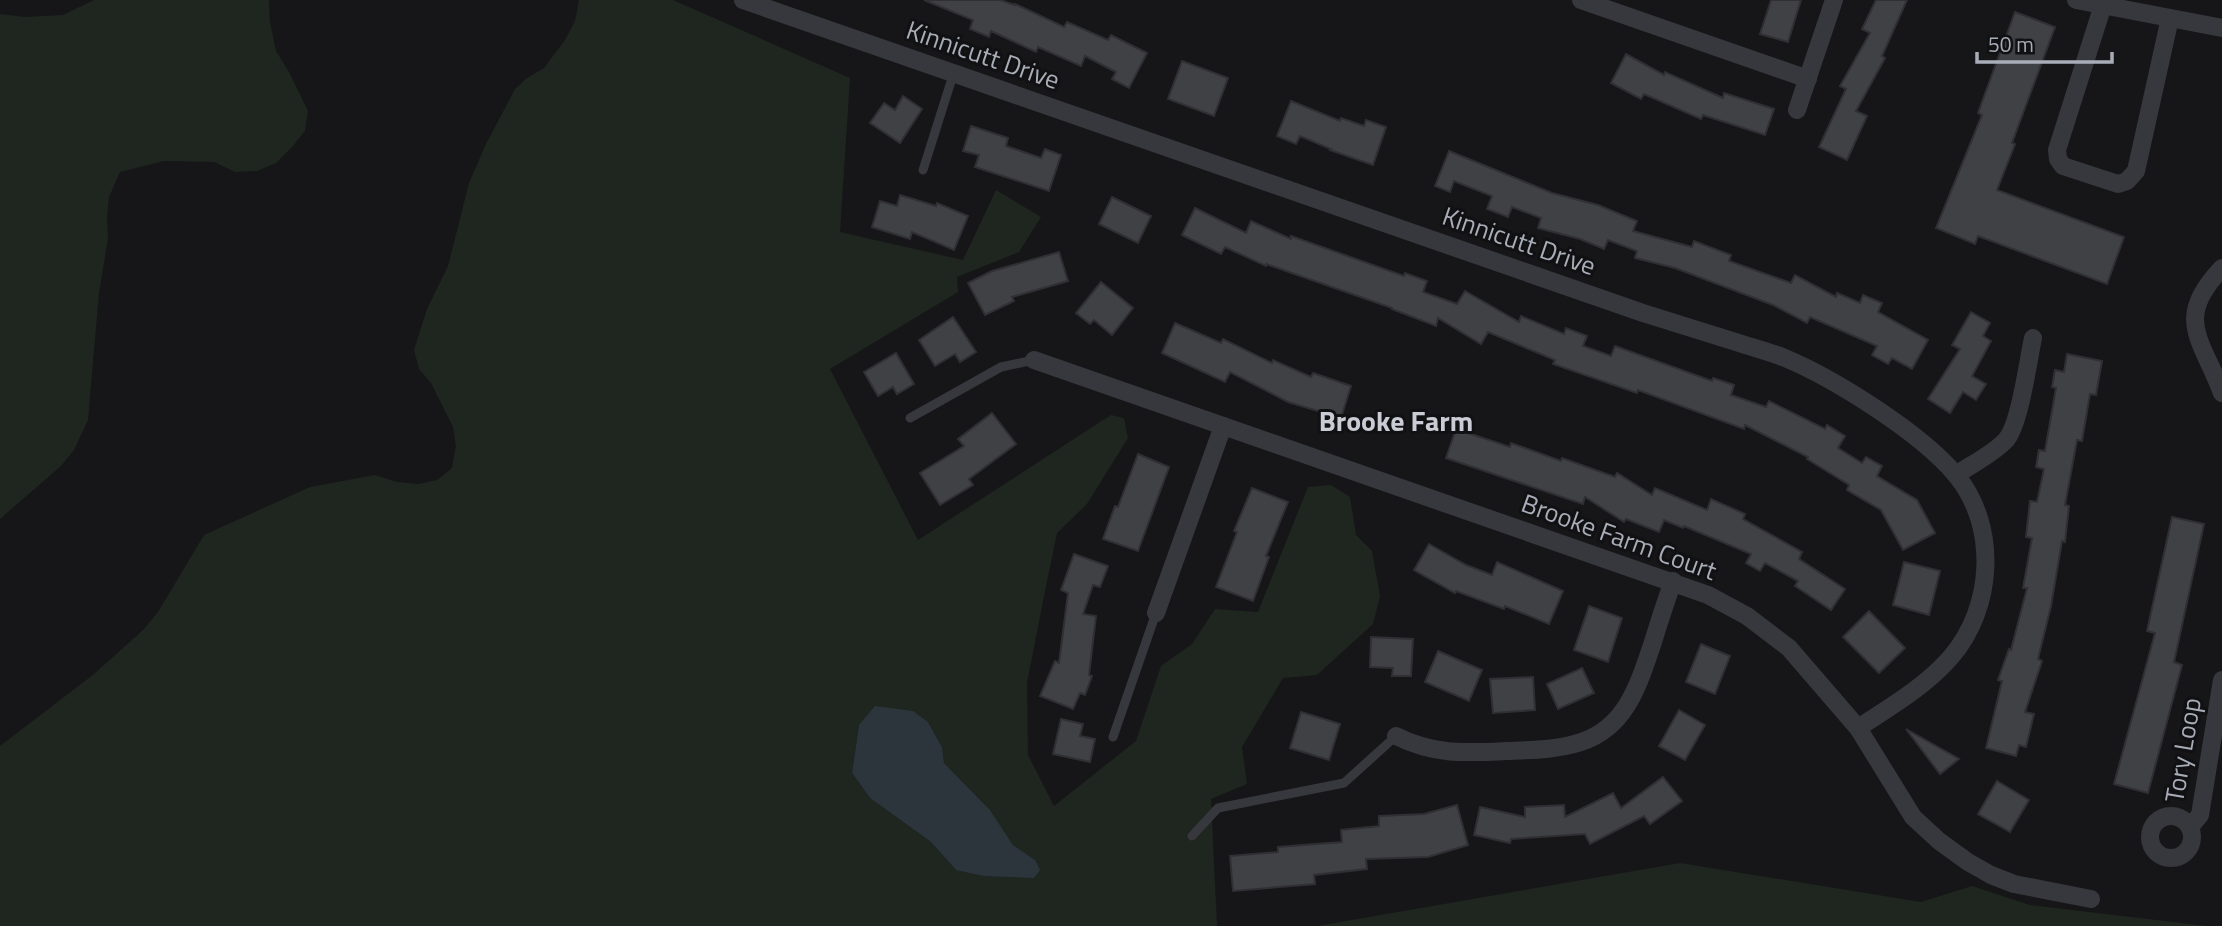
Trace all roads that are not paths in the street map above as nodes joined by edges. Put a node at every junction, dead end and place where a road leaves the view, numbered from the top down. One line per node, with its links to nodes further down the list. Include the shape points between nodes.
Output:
1 (743, 0): 8 (street, Kinnicutt Drive)
2 (1581, 0): 9 (street)
3 (1834, 0): 9 (street)
4 (2076, 0): 5 (street)
5 (2103, 5): 6 (street); 6 (street, via 2057,150 2063,166 2118,184 2136,171)
6 (2170, 18): 7 (street)
7 (2222, 28)
8 (954, 72): 11 (lane); 18 (street, Kinnicutt Drive, via 1643,313 1785,358 1869,404 1913,435)
9 (1808, 79): 10 (street)
10 (1797, 110)
11 (923, 170)
12 (2222, 268): 15 (street, via 2205,286 2195,316 2199,341)
13 (2033, 338): 18 (street, via 2009,436)
14 (1034, 360): 16 (lane, via 1001,367); 17 (street, Brooke Farm Court)
15 (2222, 393)
16 (910, 418)
17 (1223, 426): 19 (street, Brooke Farm Court); 20 (street)
18 (1956, 475): 22 (street, Kinnicutt Drive, via 1967,491 1983,536 1986,565 1976,614 1966,637 1938,670)
19 (1673, 581): 22 (street, Brooke Farm Court, via 1747,616 1789,648); 23 (street, via 1637,689 1613,723 1596,735 1547,749 1456,753 1432,750)
20 (1156, 613): 24 (lane)
21 (2222, 686): 25 (street, Tory Loop, via 2200,815)
22 (1858, 728): 27 (street, Brooke Farm Court, via 1913,817 1939,841 1968,862 2014,884)
23 (1396, 736): 26 (lane, via 1344,783 1218,808)
24 (1113, 737)
25 (2190, 827)
26 (1192, 836)
27 (2091, 898)

